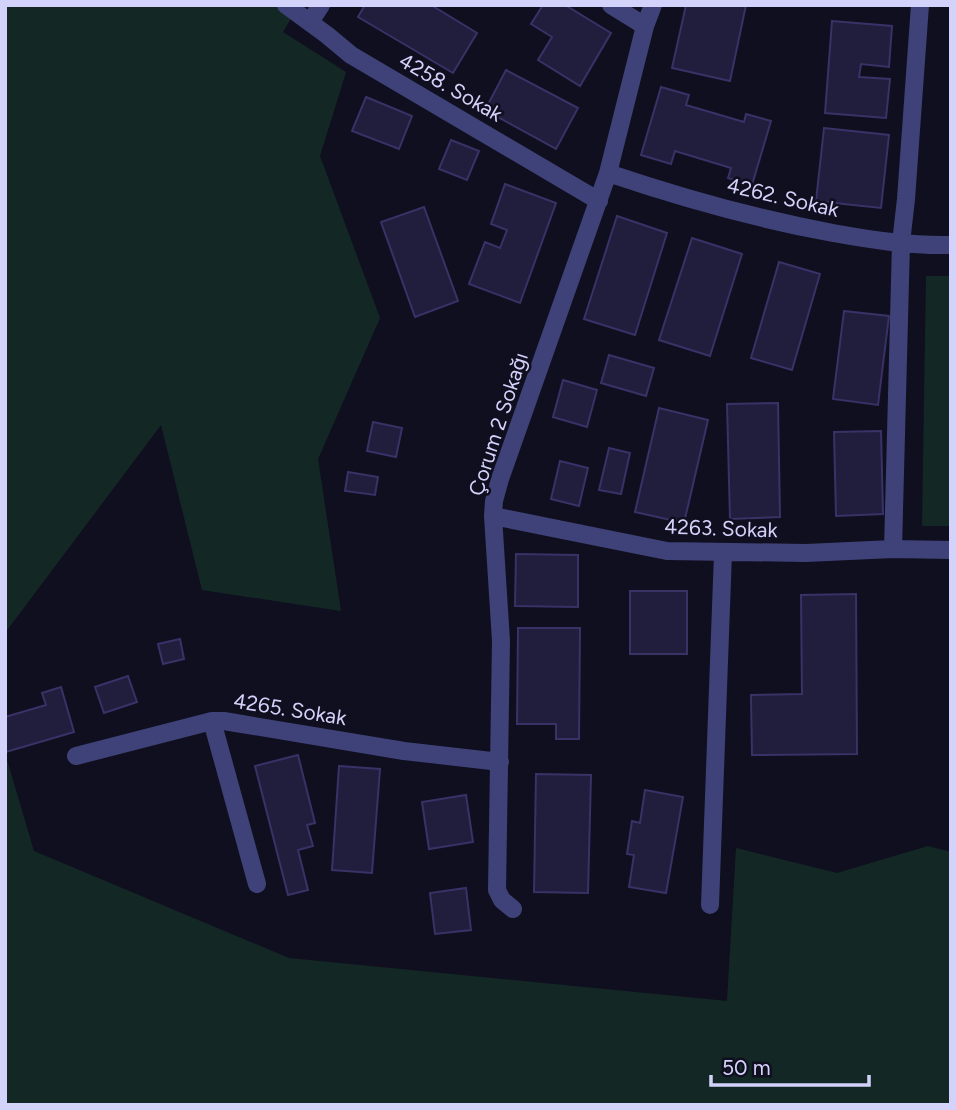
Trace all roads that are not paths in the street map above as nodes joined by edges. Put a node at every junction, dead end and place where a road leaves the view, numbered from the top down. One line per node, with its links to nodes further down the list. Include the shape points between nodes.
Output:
1 (286, 5): 6 (street, 4258. Sokak)
2 (321, 5): 6 (street)
3 (611, 5): 7 (street)
4 (653, 5): 7 (street, Çorum 2 Sokağı)
5 (920, 5): 10 (street)
6 (310, 22): 9 (street, 4258. Sokak, via 351,55)
7 (645, 26): 8 (street, Çorum 2 Sokağı)
8 (608, 173): 9 (street, Çorum 2 Sokağı); 10 (street, 4262. Sokak, via 794,226)
9 (599, 201): 12 (street, Çorum 2 Sokağı, via 500,479)
10 (901, 243): 11 (street, 4262. Sokak); 13 (street)
11 (951, 245)
12 (493, 516): 15 (street, 4263. Sokak, via 667,551); 18 (street, Çorum 2 Sokağı, via 501,641)
13 (893, 549): 14 (street, 4263. Sokak); 15 (street, 4263. Sokak)
14 (951, 550)
15 (723, 553): 20 (street)
16 (212, 721): 17 (street, 4265. Sokak); 18 (street, 4265. Sokak); 19 (street)
17 (76, 756)
18 (500, 762): 21 (street, Çorum 2 Sokağı, via 497,890)
19 (257, 884)
20 (710, 905)
21 (513, 909)

